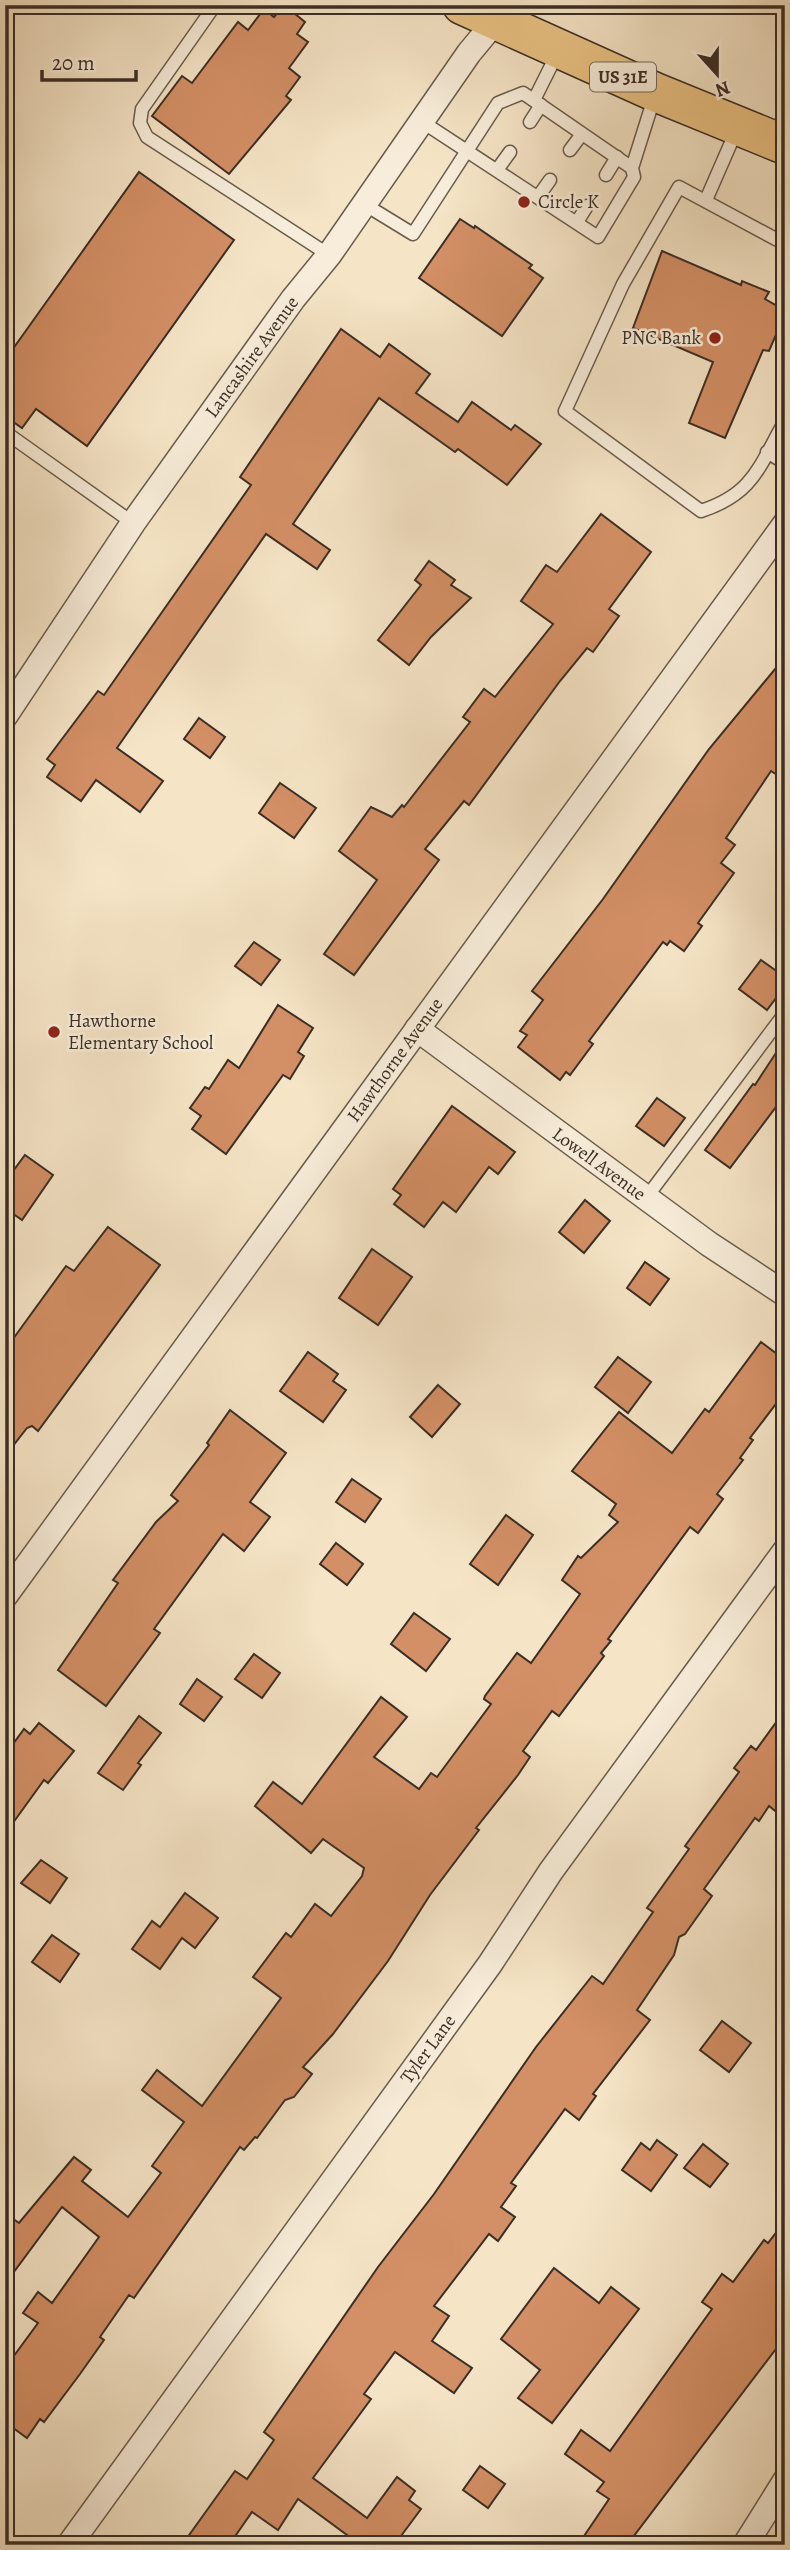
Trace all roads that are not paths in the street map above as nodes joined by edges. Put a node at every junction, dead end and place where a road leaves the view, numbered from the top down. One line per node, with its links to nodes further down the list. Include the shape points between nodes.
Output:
1 (215, 5): 26 (lane, via 142,109 140,123 147,137)
2 (463, 5): 3 (main road, US 31E)
3 (503, 13): 4 (main road, US 31E); 7 (street, Lancashire Avenue)
4 (560, 48): 5 (main road, US 31E); 6 (lane)
5 (655, 92): 9 (main road, US 31E); 16 (lane)
6 (537, 103): 8 (lane); 10 (lane); 13 (lane, via 523,93 498,103)
7 (421, 121): 13 (lane); 22 (street, Lancashire Avenue)
8 (530, 122)
9 (738, 126): 11 (main road, US 31E); 21 (lane)
10 (582, 134): 12 (lane); 15 (lane)
11 (785, 145)
12 (570, 150)
13 (469, 152): 17 (lane); 22 (lane, via 414,234)
14 (510, 152): 17 (lane)
15 (617, 157): 16 (lane); 18 (lane)
16 (632, 168): 24 (lane, via 634,177 598,237)
17 (497, 170): 20 (lane)
18 (606, 175)
19 (550, 180): 20 (lane)
20 (538, 197): 24 (lane)
21 (706, 200): 25 (lane); 29 (lane, via 679,187 623,284 565,411 701,511 725,503 746,488)
22 (364, 204): 26 (street, Lancashire Avenue)
23 (587, 206): 24 (lane)
24 (577, 222)
25 (785, 244)
26 (329, 255): 31 (street, Lancashire Avenue)
27 (785, 421): 29 (lane)
28 (5, 432): 31 (lane)
29 (767, 452): 30 (lane)
30 (785, 463)
31 (134, 523): 33 (street, Lancashire Avenue)
32 (785, 524): 35 (street, Hawthorne Avenue)
33 (5, 716)
34 (785, 1013): 36 (lane)
35 (417, 1029): 36 (street, Lowell Avenue); 39 (street, Hawthorne Avenue)
36 (646, 1198): 37 (street, Lowell Avenue)
37 (785, 1294)
38 (785, 1551): 41 (street, Tyler Lane)
39 (5, 1596)
40 (785, 2481): 42 (street)
41 (69, 2545)
42 (745, 2545)

